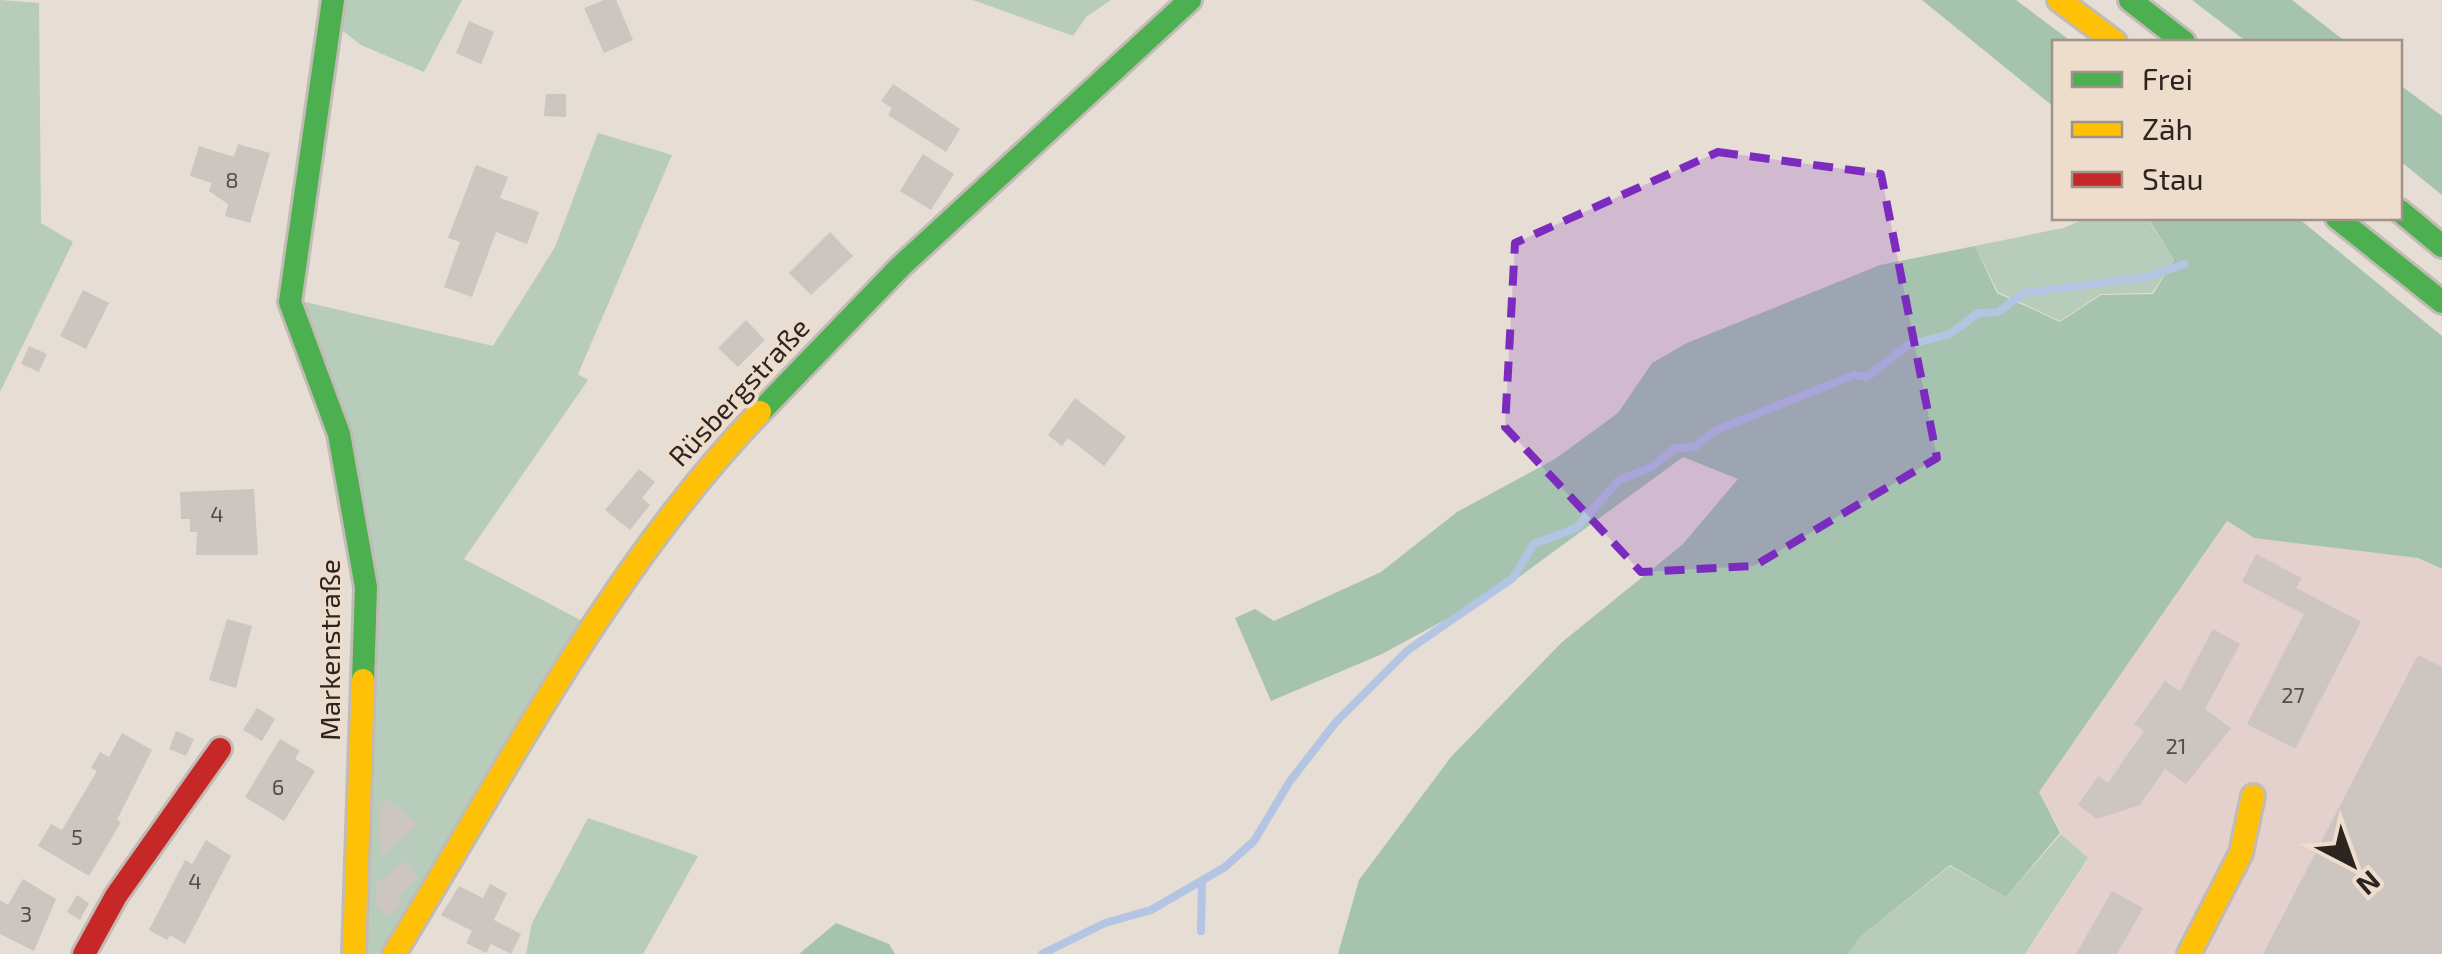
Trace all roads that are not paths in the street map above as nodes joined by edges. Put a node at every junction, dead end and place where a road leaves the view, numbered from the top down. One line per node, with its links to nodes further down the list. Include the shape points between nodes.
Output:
1 (333, 0): 14 (main road, Markenstraße, via 290,302 339,434 366,587)
2 (1190, 0): 15 (main road, Rüsbergstraße, via 900,267 699,475 619,588)
3 (2059, 0): 5 (main road)
4 (2130, 0): 6 (main road)
5 (2112, 40)
6 (2181, 40)
7 (2402, 214): 9 (main road)
8 (2340, 220): 10 (main road)
9 (2442, 246)
10 (2442, 302)
11 (220, 750): 13 (main road, via 116,896)
12 (2253, 796): 16 (main road, via 2241,853)
13 (84, 954)
14 (354, 954)
15 (394, 954)
16 (2189, 954)

